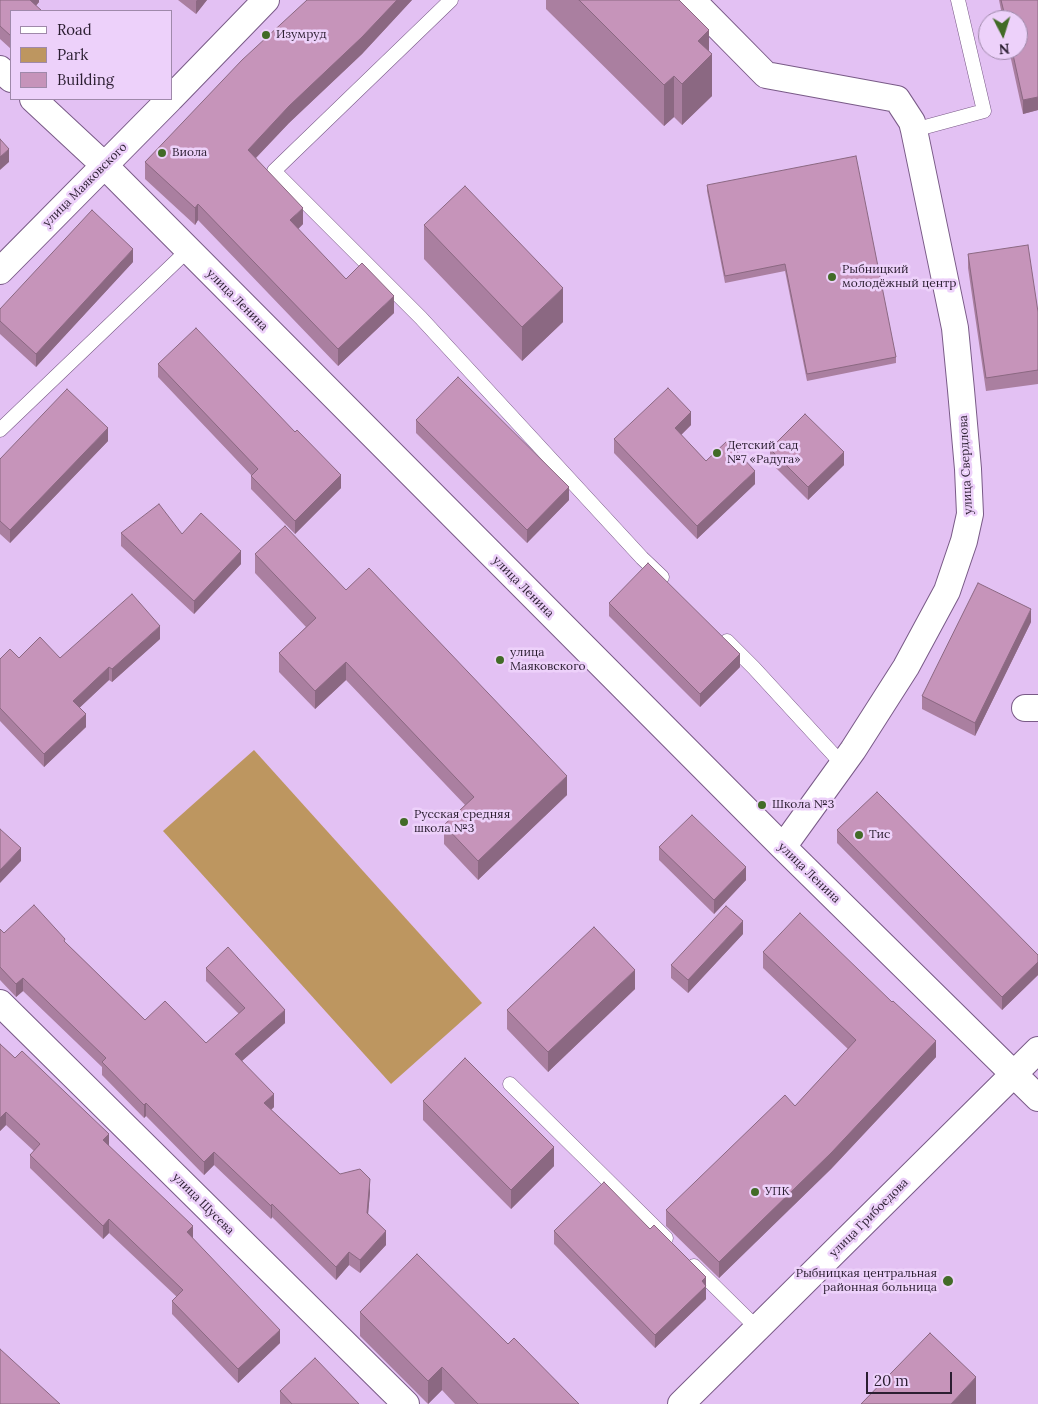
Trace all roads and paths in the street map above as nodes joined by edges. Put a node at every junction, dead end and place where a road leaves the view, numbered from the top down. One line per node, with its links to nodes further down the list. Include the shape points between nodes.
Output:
1 (266, 0): 7 (street, улица Маяковского)
2 (451, 0): 15 (lane, via 274,171 421,318)
3 (692, 0): 10 (street, улица Свердлова, via 766,75 896,100)
4 (958, 0): 10 (lane, via 984,111)
5 (0, 68): 6 (street)
6 (10, 78)
7 (172, 97)
8 (33, 100): 11 (street, улица Ленина)
9 (169, 100): 11 (street, улица Маяковского)
10 (914, 130): 17 (street, улица Свердлова, via 955,328 970,514 947,591 906,667)
11 (105, 166): 12 (street, улица Ленина); 13 (street, улица Маяковского)
12 (188, 250): 14 (lane); 18 (street, улица Ленина)
13 (0, 271)
14 (0, 430)
15 (670, 585)
16 (720, 633): 17 (lane)
17 (843, 765): 18 (street, улица Свердлова)
18 (783, 847): 21 (street, улица Ленина)
19 (0, 1003): 27 (street, улица Щусева)
20 (1038, 1050): 21 (street, улица Грибоедова)
21 (1015, 1074): 23 (street, улица Ленина); 26 (street, улица Грибоедова)
22 (510, 1084): 24 (lane)
23 (1038, 1098)
24 (672, 1244)
25 (686, 1258): 26 (lane)
26 (757, 1328): 28 (street, улица Грибоедова)
27 (406, 1404)
28 (681, 1404)

